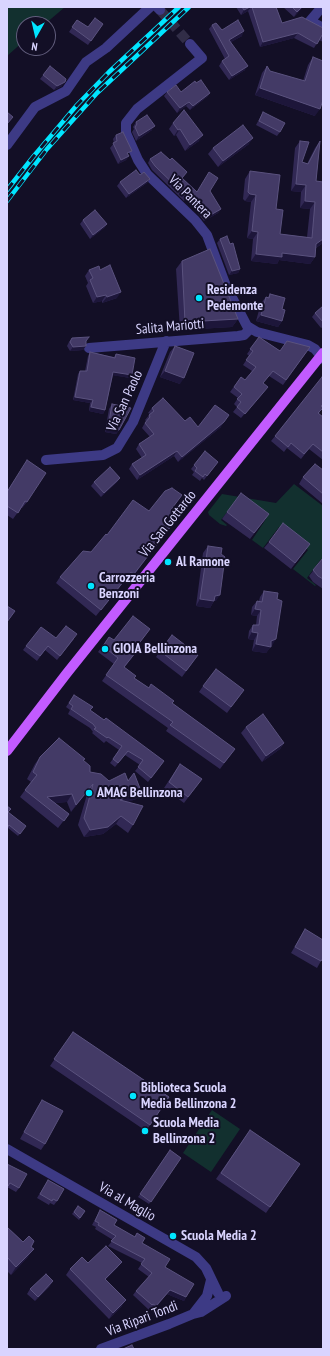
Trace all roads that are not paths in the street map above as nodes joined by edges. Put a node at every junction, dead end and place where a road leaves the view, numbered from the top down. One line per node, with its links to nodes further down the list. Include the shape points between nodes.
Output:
1 (150, 7): 5 (street, via 106,48 86,62 66,91 35,107)
2 (322, 7): 3 (street, via 310,21)
3 (323, 28)
4 (190, 44): 6 (street, Via Pantera, via 202,58 137,109 126,123 126,133 147,174 207,235 232,300)
5 (7, 145)
6 (250, 329): 7 (street, Salita Mariotti, via 244,335 238,336); 9 (street, via 308,345)
7 (166, 341): 8 (street, Salita Mariotti); 10 (street, Via San Paolo, via 133,422 117,448 104,456)
8 (89, 348)
9 (322, 356): 11 (main road, Via San Gottardo)
10 (46, 460)
11 (7, 751)
12 (7, 1149): 13 (street, Via al Maglio, via 192,1254 203,1264)
13 (211, 1280): 14 (street, Via al Maglio); 15 (street, Via Ripari Tondi, via 207,1296)
14 (222, 1295): 15 (street, Via Ripari Tondi, via 201,1312)
15 (193, 1314): 16 (street, Via Ripari Tondi)
16 (101, 1349)

